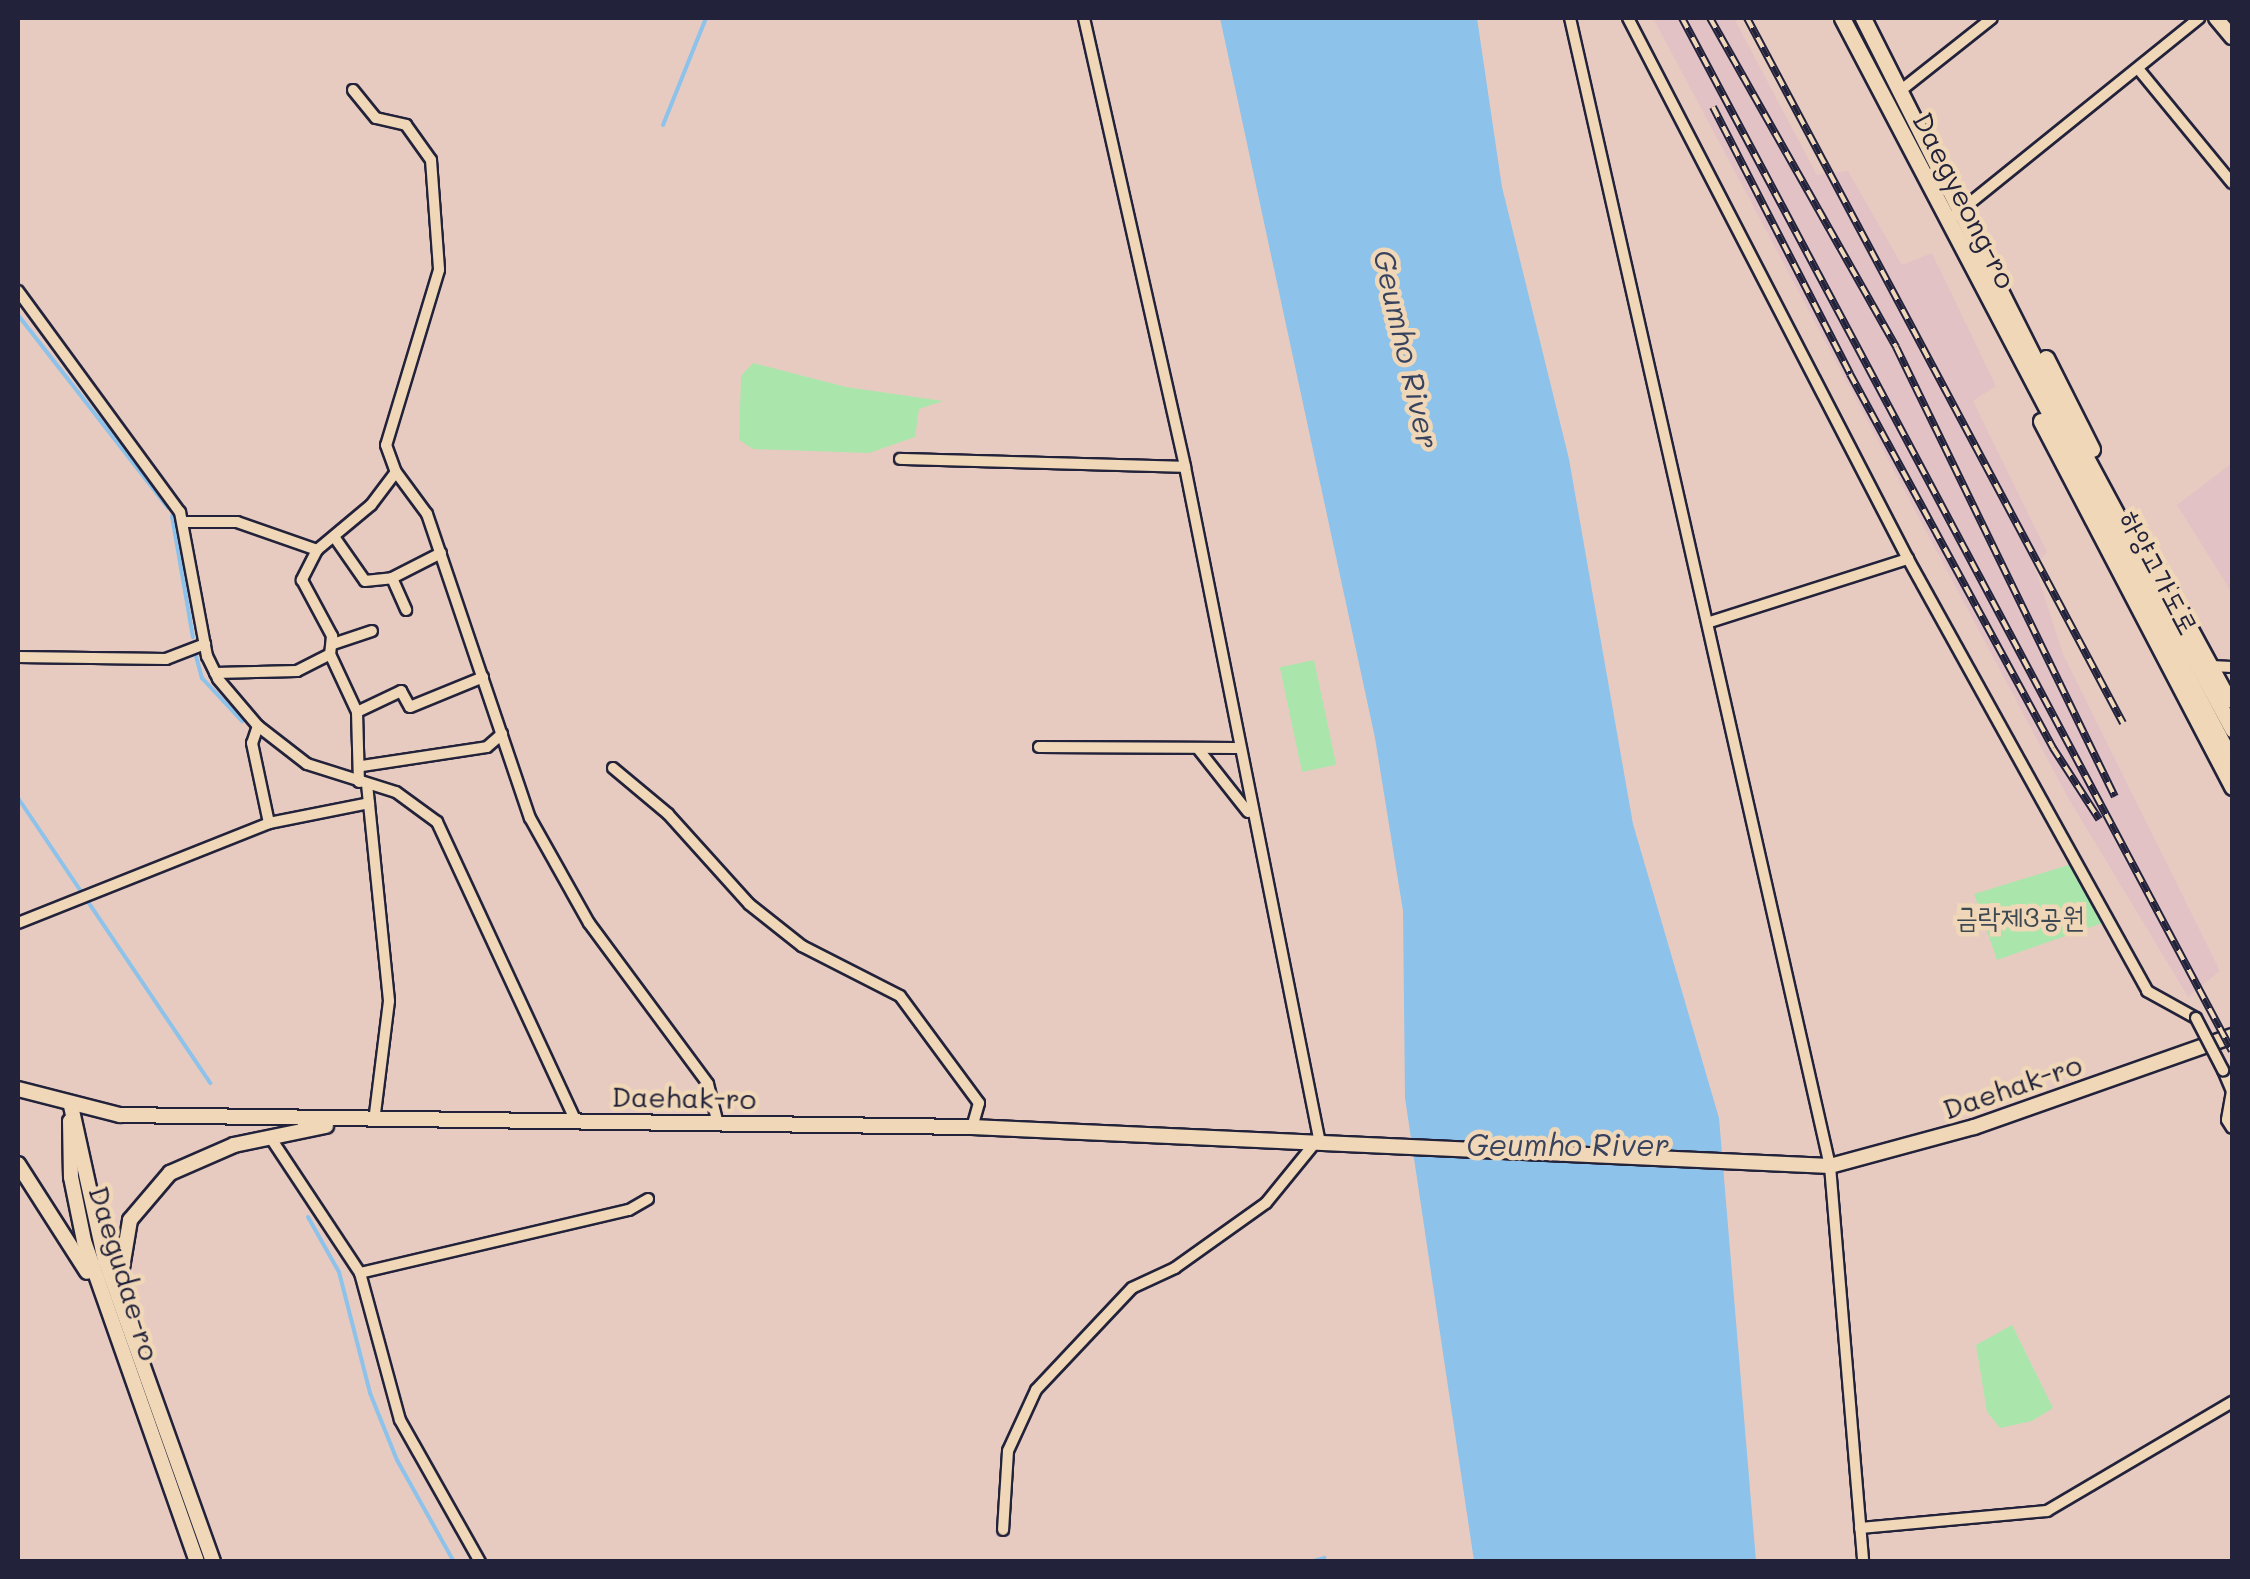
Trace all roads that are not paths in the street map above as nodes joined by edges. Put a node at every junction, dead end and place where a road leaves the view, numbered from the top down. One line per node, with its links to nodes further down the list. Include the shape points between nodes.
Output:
1 (1084, 18): 20 (street)
2 (1570, 18): 29 (street)
3 (1628, 18): 26 (street)
4 (1842, 18): 14 (main road, Daegyeong-ro)
5 (1863, 18): 12 (main road, Daegyeong-ro)
6 (1992, 18): 12 (street)
7 (2199, 18): 10 (street)
8 (2216, 18): 9 (main road)
9 (2232, 36)
10 (2140, 70): 13 (street); 14 (street)
11 (353, 90): 21 (street, via 376,118 406,125 431,160 439,270 386,445)
12 (1900, 91): 14 (main road, Daegyeong-ro)
13 (2232, 184)
14 (1953, 217): 16 (main road, Daegyeong-ro); 17 (main road, Daegyeong-ro)
15 (18, 290): 22 (street)
16 (2014, 310): 18 (main road, Daegyeong-ro); 34 (main road, via 2034,335)
17 (2020, 361): 18 (main road, Daegyeong-ro); 50 (main road, via 2059,460)
18 (2049, 403): 41 (main road, 하양고가도로); 46 (main road, 하양고가도로)
19 (900, 459): 20 (street)
20 (1185, 466): 44 (street)
21 (396, 472): 23 (street); 25 (street, via 426,514)
22 (185, 522): 24 (street, via 238,522); 31 (street)
23 (335, 538): 24 (street); 27 (street, via 365,581)
24 (317, 550): 32 (street, via 302,580)
25 (440, 552): 27 (street); 37 (street)
26 (1908, 559): 29 (street); 63 (street, bridge, via 2147,991 2196,1018 2232,1091)
27 (392, 578): 28 (street)
28 (406, 610)
29 (1710, 622): 67 (street)
30 (372, 631): 32 (street)
31 (204, 644): 33 (street, via 166,659); 36 (street)
32 (332, 649): 36 (street, via 297,671); 39 (street)
33 (18, 657)
34 (2210, 666): 35 (street); 38 (main road)
35 (2232, 667)
36 (215, 673): 40 (street)
37 (483, 677): 39 (street, via 410,707 400,691); 42 (street)
38 (2232, 707)
39 (356, 712): 47 (street)
40 (258, 726): 49 (street, via 308,764); 53 (street, via 252,743)
41 (2232, 729)
42 (502, 734): 47 (street, via 487,747); 61 (street, via 541,840 589,924 708,1084)
43 (1039, 747): 45 (street)
44 (1237, 748): 45 (street); 52 (street)
45 (1198, 750): 52 (street)
46 (2232, 762)
47 (362, 766): 49 (street)
48 (613, 768): 62 (street, via 668,814 749,904 802,946 900,996 979,1103)
49 (363, 783): 51 (street); 58 (street, via 396,792 438,822)
50 (2232, 787)
51 (369, 803): 53 (street); 60 (street, via 389,1001)
52 (1252, 818): 64 (street)
53 (268, 823): 54 (street)
54 (18, 923)
55 (2232, 1036): 67 (main road, Daehak-ro, via 1974,1126)
56 (18, 1088): 57 (main road, Daehak-ro)
57 (71, 1106): 59 (main road, Daehak-ro, via 120,1115); 70 (main road, Daegudae-ro, via 92,1211); 71 (main road, Daegudae-ro, via 74,1201)
58 (576, 1120): 60 (main road, Daehak-ro); 61 (main road, Daehak-ro)
59 (343, 1122): 60 (main road, Daehak-ro); 65 (main road)
60 (373, 1122)
61 (717, 1122): 62 (main road, Daehak-ro)
62 (972, 1127): 64 (main road, Daehak-ro)
63 (2232, 1128)
64 (1319, 1138): 67 (main road, Daehak-ro); 74 (street, via 1266,1203 1175,1268 1132,1288 1036,1390 1008,1451)
65 (272, 1140): 69 (street); 70 (main road, via 208,1153 170,1173 130,1220)
66 (18, 1164): 71 (main road)
67 (1830, 1166): 73 (street)
68 (648, 1199): 69 (street, via 628,1210)
69 (360, 1273): 77 (street, via 400,1420)
70 (118, 1292): 76 (main road, Daegudae-ro)
71 (100, 1295): 75 (main road, Daegudae-ro)
72 (2232, 1402): 73 (street, via 2046,1511)
73 (1860, 1528): 78 (street)
74 (1003, 1530)
75 (196, 1562)
76 (213, 1562)
77 (480, 1562)
78 (1863, 1562)

